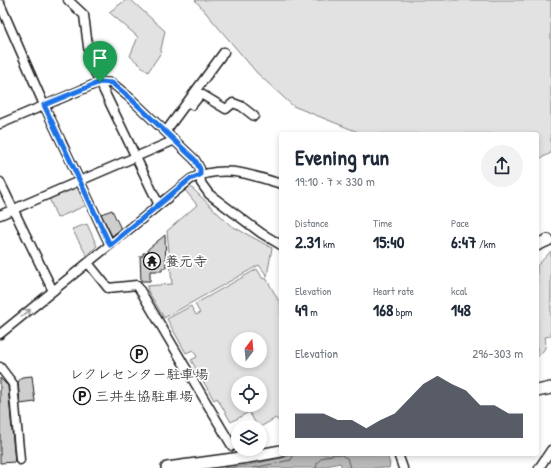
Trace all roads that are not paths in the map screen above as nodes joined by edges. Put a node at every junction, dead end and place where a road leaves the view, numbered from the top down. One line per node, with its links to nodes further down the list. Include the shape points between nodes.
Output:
1 (68, 0): 4 (street, via 84,15 90,62)
2 (0, 4): 6 (street)
3 (224, 52): 5 (street)
4 (100, 82): 6 (street); 9 (street, via 112,83); 11 (street)
5 (188, 102): 7 (street, via 192,105 202,94 226,109 233,103); 9 (street)
6 (44, 105): 8 (street); 13 (street)
7 (254, 116)
8 (0, 124)
9 (166, 132): 10 (street)
10 (175, 140): 11 (street); 12 (street, via 195,160)
11 (136, 156): 13 (street); 16 (street)
12 (200, 175): 15 (street, via 229,171); 16 (street, via 190,179); 20 (street, via 201,183 209,194)
13 (80, 181): 17 (street); 22 (street)
14 (0, 182): 17 (street)
15 (279, 183)
16 (159, 205): 22 (street)
17 (12, 210): 18 (street); 24 (street)
18 (0, 214)
19 (550, 240): 21 (street)
20 (279, 244)
21 (539, 244)
22 (110, 245): 23 (street)
23 (88, 263): 24 (street); 29 (street, via 108,288 137,285)
24 (53, 291): 25 (street, one-way to 24)
25 (0, 334)
26 (0, 367): 33 (street, via 13,384)
27 (551, 388): 28 (street)
28 (539, 391)
29 (231, 444)
30 (551, 450): 36 (street)
31 (279, 451): 34 (street)
32 (399, 456): 35 (street)
33 (20, 460)
34 (167, 468)
35 (403, 468)
36 (539, 468)

